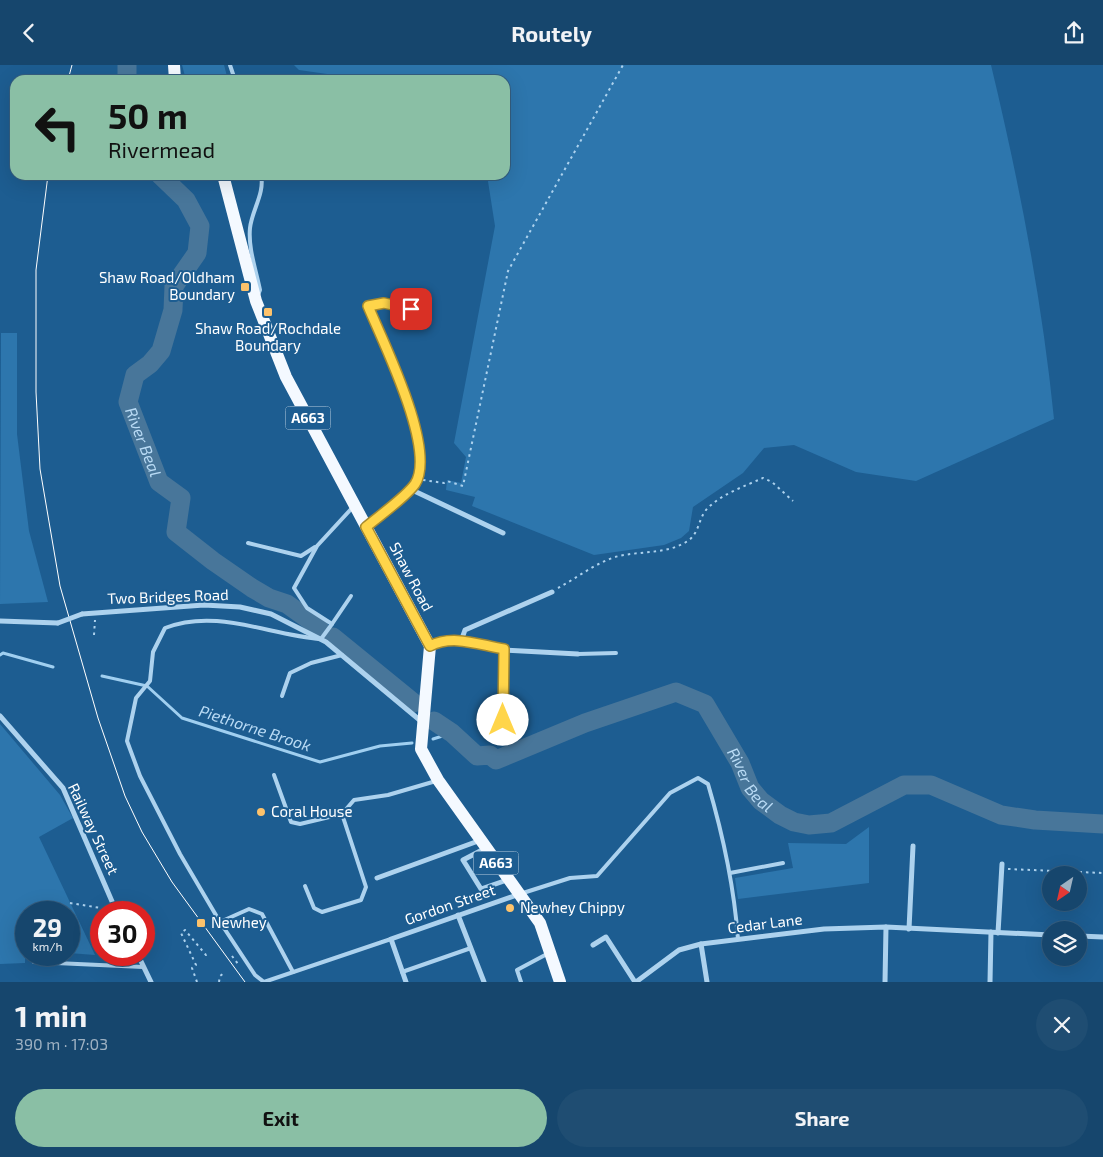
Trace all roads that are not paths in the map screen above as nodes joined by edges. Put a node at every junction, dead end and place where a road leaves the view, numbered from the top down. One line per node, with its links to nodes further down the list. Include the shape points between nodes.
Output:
1 (224, 180): 3 (main road, Shaw Road / A663)
2 (262, 180): 3 (lane, via 250,228 260,290)
3 (256, 301): 6 (main road, Shaw Road / A663, via 286,377)
4 (425, 311): 5 (street, via 384,303 368,306 404,393 421,449 421,471)
5 (410, 489): 7 (street); 8 (street)
6 (355, 506): 7 (main road, Shaw Road / A663); 10 (lane)
7 (366, 527): 17 (main road, Shaw Road / A663)
8 (503, 533)
9 (248, 543): 10 (lane, via 301,555)
10 (317, 546): 14 (lane, via 294,589 307,608)
11 (552, 592): 16 (street, via 465,630)
12 (351, 596): 14 (lane)
13 (0, 621): 15 (street, Two Bridges Road, bridge, via 58,623 82,615 204,605 240,607 271,614)
14 (332, 624): 15 (lane)
15 (321, 639): 21 (street, Two Bridges Road); 40 (lane, via 243,623 182,621 165,629 153,652 150,681 136,698 127,741 140,776 160,818)
16 (461, 641): 17 (street, via 440,641); 18 (street)
17 (430, 646): 25 (main road, A663)
18 (504, 649): 20 (street); 24 (street)
19 (616, 653): 20 (lane)
20 (578, 654)
21 (342, 655): 22 (lane, via 311,663 290,673); 25 (street, Two Bridges Road)
22 (282, 696)
23 (0, 715): 38 (street, Railway Street, via 63,789)
24 (503, 720)
25 (422, 722): 27 (main road, A663, via 422,749)
26 (274, 775): 28 (lane, via 291,822 300,824)
27 (438, 780): 28 (lane, via 388,795 354,800); 29 (main road, A663)
28 (342, 814): 36 (lane, via 366,887 360,900 322,912 314,908)
29 (484, 844): 34 (street); 35 (main road, A663); 35 (street, via 463,859 477,882 482,889)
30 (913, 846): 42 (street)
31 (783, 863): 33 (lane)
32 (1001, 866): 45 (street)
33 (730, 873): 37 (lane, via 708,784 698,778 670,793 598,876 570,878); 50 (lane)
34 (377, 878)
35 (508, 880): 37 (main road, A663)
36 (305, 886)
37 (518, 895): 39 (street, Gordon Street); 54 (main road, A663, via 540,923)
38 (112, 901)
39 (458, 915): 49 (street, Gordon Street); 53 (street)
40 (220, 922): 57 (lane, via 255,975 264,981); 57 (lane, via 249,909 262,914)
41 (886, 927): 42 (street, Cedar Lane); 50 (street, Cedar Lane, via 824,929); 66 (street)
42 (909, 929): 44 (street, Cedar Lane)
43 (1103, 929): 48 (street)
44 (990, 933): 45 (street, Cedar Lane); 67 (street)
45 (998, 933): 46 (street, Cedar Lane)
46 (1042, 935)
47 (1087, 936): 48 (street)
48 (1103, 937)
49 (391, 939): 57 (lane); 58 (street)
50 (738, 939): 51 (street, Cedar Lane)
51 (701, 944): 64 (street, Cedar Lane, via 673,953); 65 (street)
52 (593, 945): 64 (street, via 606,937)
53 (471, 948): 58 (lane); 61 (street)
54 (552, 952): 62 (lane, via 517,970); 63 (main road, A663)
55 (80, 964): 56 (lane)
56 (143, 967): 59 (street)
57 (293, 972)
58 (402, 972): 60 (street)
59 (151, 982)
60 (406, 982)
61 (484, 982)
62 (521, 982)
63 (560, 982)
64 (635, 982)
65 (707, 982)
66 (885, 982)
67 (990, 982)

